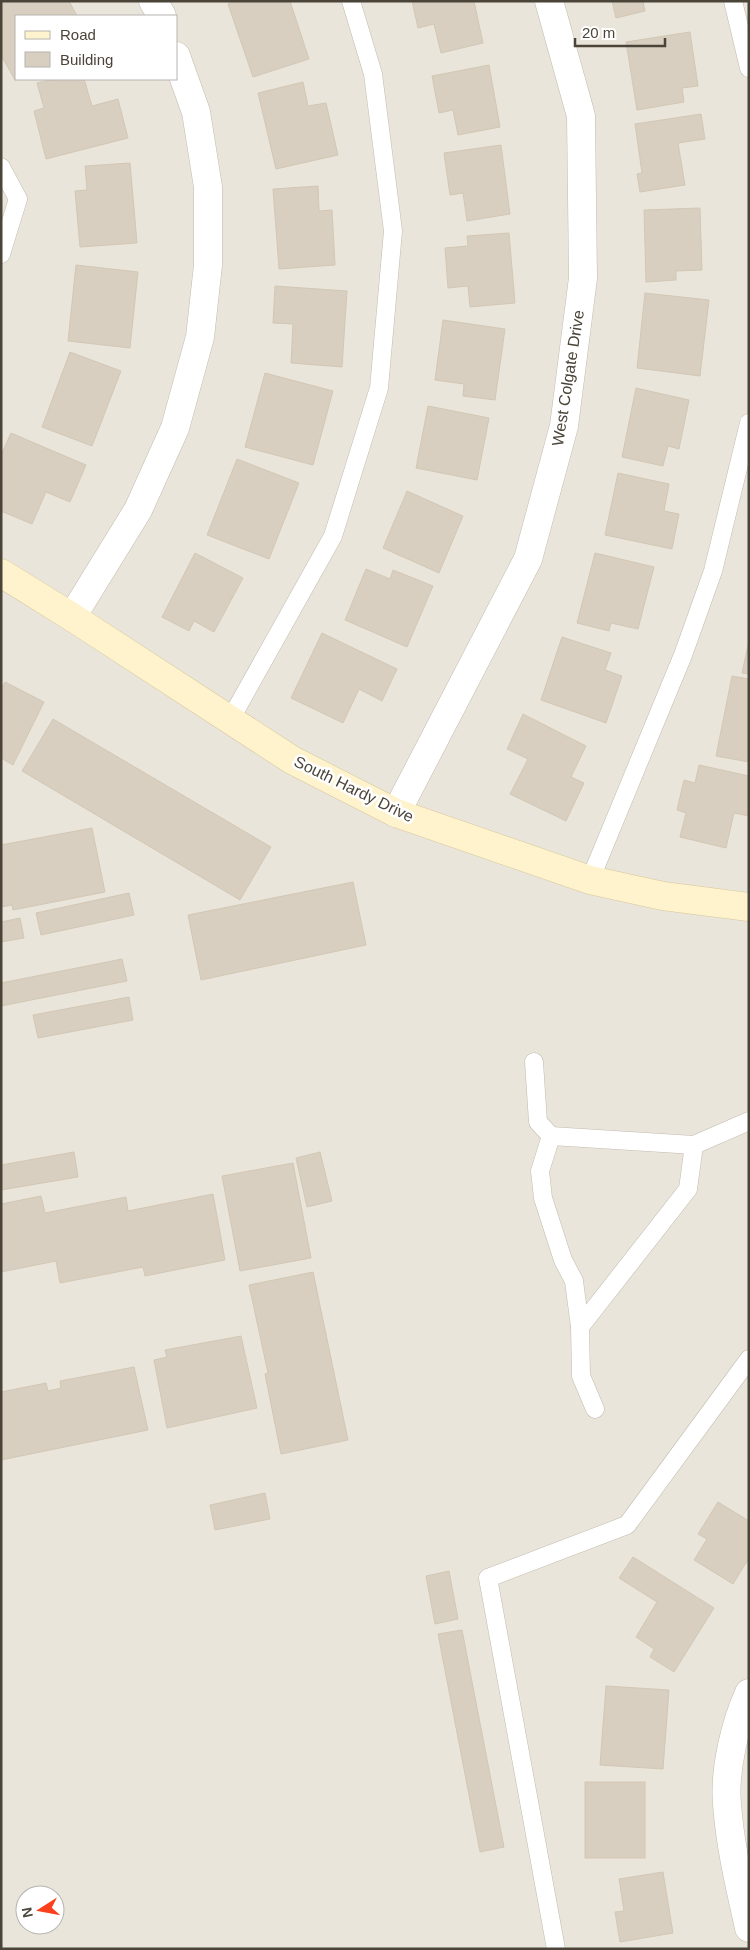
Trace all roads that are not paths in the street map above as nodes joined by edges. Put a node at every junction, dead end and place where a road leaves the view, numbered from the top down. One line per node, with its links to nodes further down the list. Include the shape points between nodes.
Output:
1 (153, 1): 5 (street)
2 (351, 1): 13 (lane, via 373,74 393,231 380,388 333,536)
3 (549, 1): 14 (street, West Colgate Drive, via 581,116 583,278 564,426 528,559)
4 (733, 1): 7 (lane)
5 (161, 15)
6 (178, 62): 12 (street, via 196,112 208,187 208,264 200,337 175,428 142,501)
7 (749, 68)
8 (1, 166): 9 (lane, via 18,199)
9 (1, 254)
10 (749, 423): 15 (lane, via 713,572 683,655)
11 (1, 573): 12 (street, South Hardy Drive)
12 (72, 617): 13 (street, South Hardy Drive)
13 (230, 720): 14 (street, South Hardy Drive, via 292,760)
14 (396, 813): 15 (street, South Hardy Drive)
15 (590, 880): 16 (street, South Hardy Drive, via 663,896)
16 (749, 907)
17 (534, 1062): 19 (lane, via 538,1122)
18 (749, 1121): 20 (lane)
19 (551, 1136): 20 (lane); 21 (lane, via 540,1171 544,1198 563,1260 574,1281)
20 (694, 1146): 21 (lane, via 688,1189)
21 (580, 1327): 23 (lane, via 581,1376)
22 (749, 1359): 26 (lane, via 627,1525 488,1578)
23 (595, 1409)
24 (749, 1693): 25 (street, via 730,1752 726,1803 732,1850)
25 (749, 1928)
26 (556, 1949)

